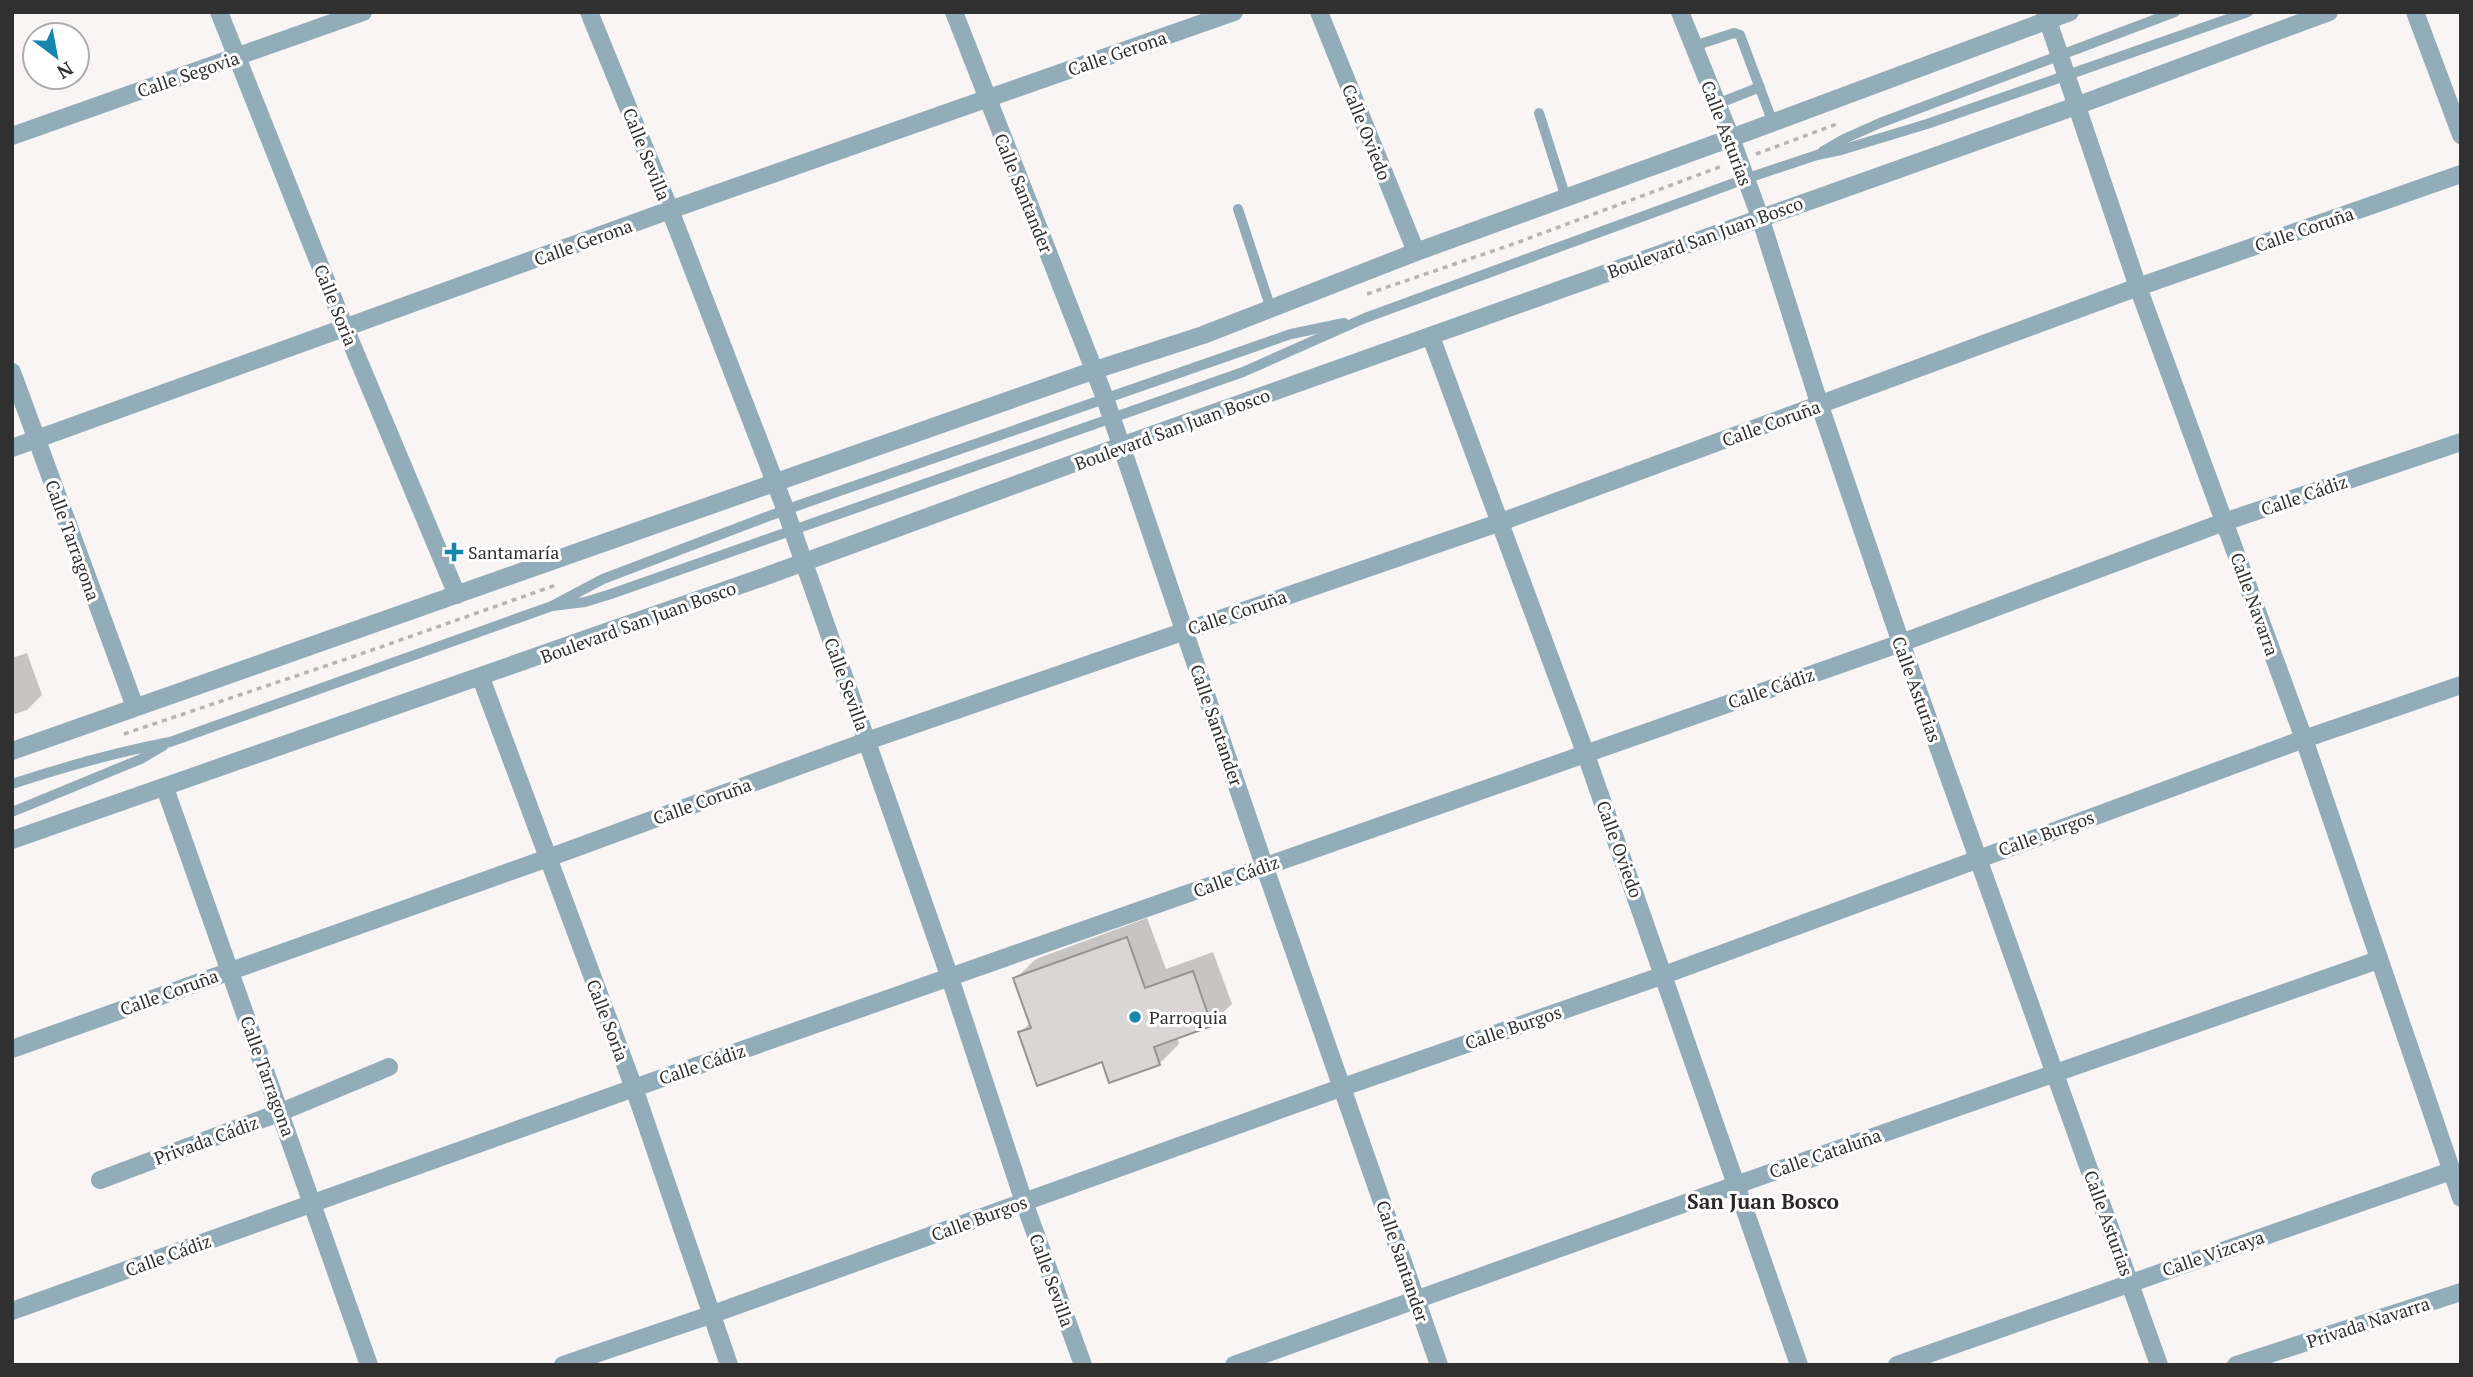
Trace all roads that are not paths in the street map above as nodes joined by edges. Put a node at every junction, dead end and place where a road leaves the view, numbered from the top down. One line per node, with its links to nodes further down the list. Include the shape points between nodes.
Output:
1 (219, 12): 16 (street, Calle Soria)
2 (363, 12): 16 (street, Calle Segovia)
3 (589, 12): 32 (street, Calle Sevilla)
4 (954, 12): 19 (street, Calle Santander)
5 (1234, 12): 19 (street, Calle Gerona)
6 (1319, 12): 34 (street, Calle Oviedo)
7 (1680, 12): 14 (street, Calle Asturias)
8 (2070, 12): 13 (street)
9 (2175, 12): 15 (lane)
10 (2248, 12): 17 (lane)
11 (2329, 12): 21 (street, Boulevard San Juan Bosco)
12 (2415, 12): 24 (street)
13 (2046, 16): 15 (street, Calle Navarra); 23 (street)
14 (1694, 46): 18 (lane, via 1740,34); 20 (street, Calle Asturias)
15 (2059, 55): 17 (street, Calle Navarra); 27 (lane, via 1880,123)
16 (236, 57): 25 (street, Calle Segovia); 38 (street, Calle Soria)
17 (2066, 76): 21 (street, Calle Navarra); 27 (lane, via 1927,124)
18 (1760, 87): 20 (lane); 23 (lane)
19 (987, 99): 32 (street, Calle Gerona); 40 (street, Calle Santander)
20 (1717, 104): 26 (street, Calle Asturias)
21 (2076, 106): 33 (street, Boulevard San Juan Bosco); 35 (street, Calle Navarra)
22 (1539, 113): 30 (lane)
23 (1773, 123): 26 (street)
24 (2461, 135)
25 (12, 136)
26 (1731, 138): 29 (street, Calle Asturias); 30 (street)
27 (1817, 155): 29 (lane)
28 (2461, 174): 35 (street, Calle Coruña)
29 (1745, 179): 33 (street, Calle Asturias); 37 (lane)
30 (1566, 198): 34 (street)
31 (1238, 209): 36 (lane)
32 (670, 210): 38 (street, Calle Gerona); 49 (street, Calle Sevilla)
33 (1760, 217): 39 (street, Boulevard San Juan Bosco); 43 (street, Calle Asturias)
34 (1416, 252): 36 (street)
35 (2138, 287): 43 (street, Calle Coruña); 52 (street, Calle Navarra)
36 (1271, 309): 40 (street)
37 (1365, 318): 42 (lane, via 1291,334); 44 (lane, via 1243,372)
38 (345, 328): 45 (street, Calle Gerona); 55 (street, Calle Soria)
39 (1431, 337): 47 (street, Boulevard San Juan Bosco); 51 (street, Calle Oviedo)
40 (1095, 370): 42 (street, Calle Santander); 49 (street)
41 (12, 372): 45 (street, Calle Tarragona)
42 (1105, 398): 44 (street, Calle Santander); 50 (lane)
43 (1820, 406): 51 (street, Calle Coruña); 58 (street, Calle Asturias)
44 (1112, 418): 47 (street, Calle Santander); 53 (lane)
45 (36, 440): 48 (street, Calle Gerona); 61 (street, Calle Tarragona)
46 (2461, 442): 52 (street, Calle Cádiz)
47 (1121, 446): 54 (street, Boulevard San Juan Bosco); 57 (street, Calle Santander)
48 (12, 448)
49 (776, 484): 50 (street, Calle Sevilla); 55 (street)
50 (785, 510): 53 (street, Calle Sevilla); 56 (lane, via 603,579)
51 (1501, 522): 57 (street, Calle Coruña); 66 (street, Calle Oviedo)
52 (2224, 522): 58 (street, Calle Cádiz); 62 (street, Calle Navarra)
53 (792, 532): 54 (street, Calle Sevilla); 56 (lane, via 611,594)
54 (803, 563): 59 (street, Boulevard San Juan Bosco); 63 (street, Calle Sevilla)
55 (457, 595): 61 (street)
56 (552, 606): 64 (lane)
57 (1186, 630): 63 (street, Calle Coruña); 73 (street, Calle Santander)
58 (1901, 643): 66 (street, Calle Cádiz); 72 (street, Calle Asturias)
59 (481, 678): 68 (street, Boulevard San Juan Bosco); 71 (street, Calle Soria)
60 (2461, 685): 62 (street, Calle Burgos)
61 (135, 707): 65 (street)
62 (2304, 739): 72 (street, Calle Burgos); 74 (street, Calle Navarra)
63 (867, 741): 71 (street, Calle Coruña); 77 (street, Calle Sevilla)
64 (170, 742): 67 (lane, via 73,764); 69 (lane, via 141,760)
65 (12, 751)
66 (1585, 752): 73 (street, Calle Cádiz); 76 (street, Calle Oviedo)
67 (12, 784)
68 (165, 788): 70 (street, Boulevard San Juan Bosco); 75 (street, Calle Tarragona)
69 (12, 812)
70 (12, 840)
71 (548, 858): 75 (street, Calle Coruña); 82 (street, Calle Soria)
72 (1978, 858): 76 (street, Calle Burgos); 80 (street, Calle Asturias)
73 (1264, 865): 77 (street, Calle Cádiz); 81 (street, Calle Santander)
74 (2378, 960): 80 (street, Calle Cataluña); 84 (street, Calle Navarra)
75 (230, 970): 78 (street, Calle Coruña); 83 (street, Calle Tarragona)
76 (1664, 975): 81 (street, Calle Burgos); 86 (street, Calle Oviedo)
77 (950, 978): 82 (street, Calle Cádiz); 88 (street, Calle Sevilla)
78 (12, 1049)
79 (389, 1067): 83 (street, Privada Cádiz)
80 (2055, 1072): 86 (street, Calle Cataluña); 90 (street, Calle Asturias)
81 (1343, 1087): 88 (street, Calle Burgos); 92 (street, Calle Santander)
82 (634, 1088): 89 (street, Calle Cádiz); 94 (street, Calle Soria)
83 (281, 1112): 85 (street, Privada Cádiz); 89 (street, Calle Tarragona)
84 (2451, 1171): 87 (street, Calle Navarra); 90 (street, Calle Vizcaya)
85 (100, 1180)
86 (1736, 1185): 92 (street, Calle Cataluña); 101 (street, Calle Oviedo)
87 (2461, 1198)
88 (1024, 1202): 94 (street, Calle Burgos); 98 (street, Calle Sevilla)
89 (313, 1204): 93 (street, Calle Cádiz); 95 (street, Calle Tarragona)
90 (2131, 1282): 102 (street, Calle Vizcaya); 103 (street, Calle Asturias)
91 (2461, 1292): 104 (street, Privada Navarra)
92 (1416, 1299): 99 (street, Calle Cataluña); 100 (street, Calle Santander)
93 (12, 1311)
94 (713, 1314): 96 (street, Calle Burgos); 97 (street, Calle Soria)
95 (369, 1365)
96 (564, 1365)
97 (729, 1365)
98 (1083, 1365)
99 (1234, 1365)
100 (1439, 1365)
101 (1799, 1365)
102 (1897, 1365)
103 (2159, 1365)
104 (2236, 1365)

